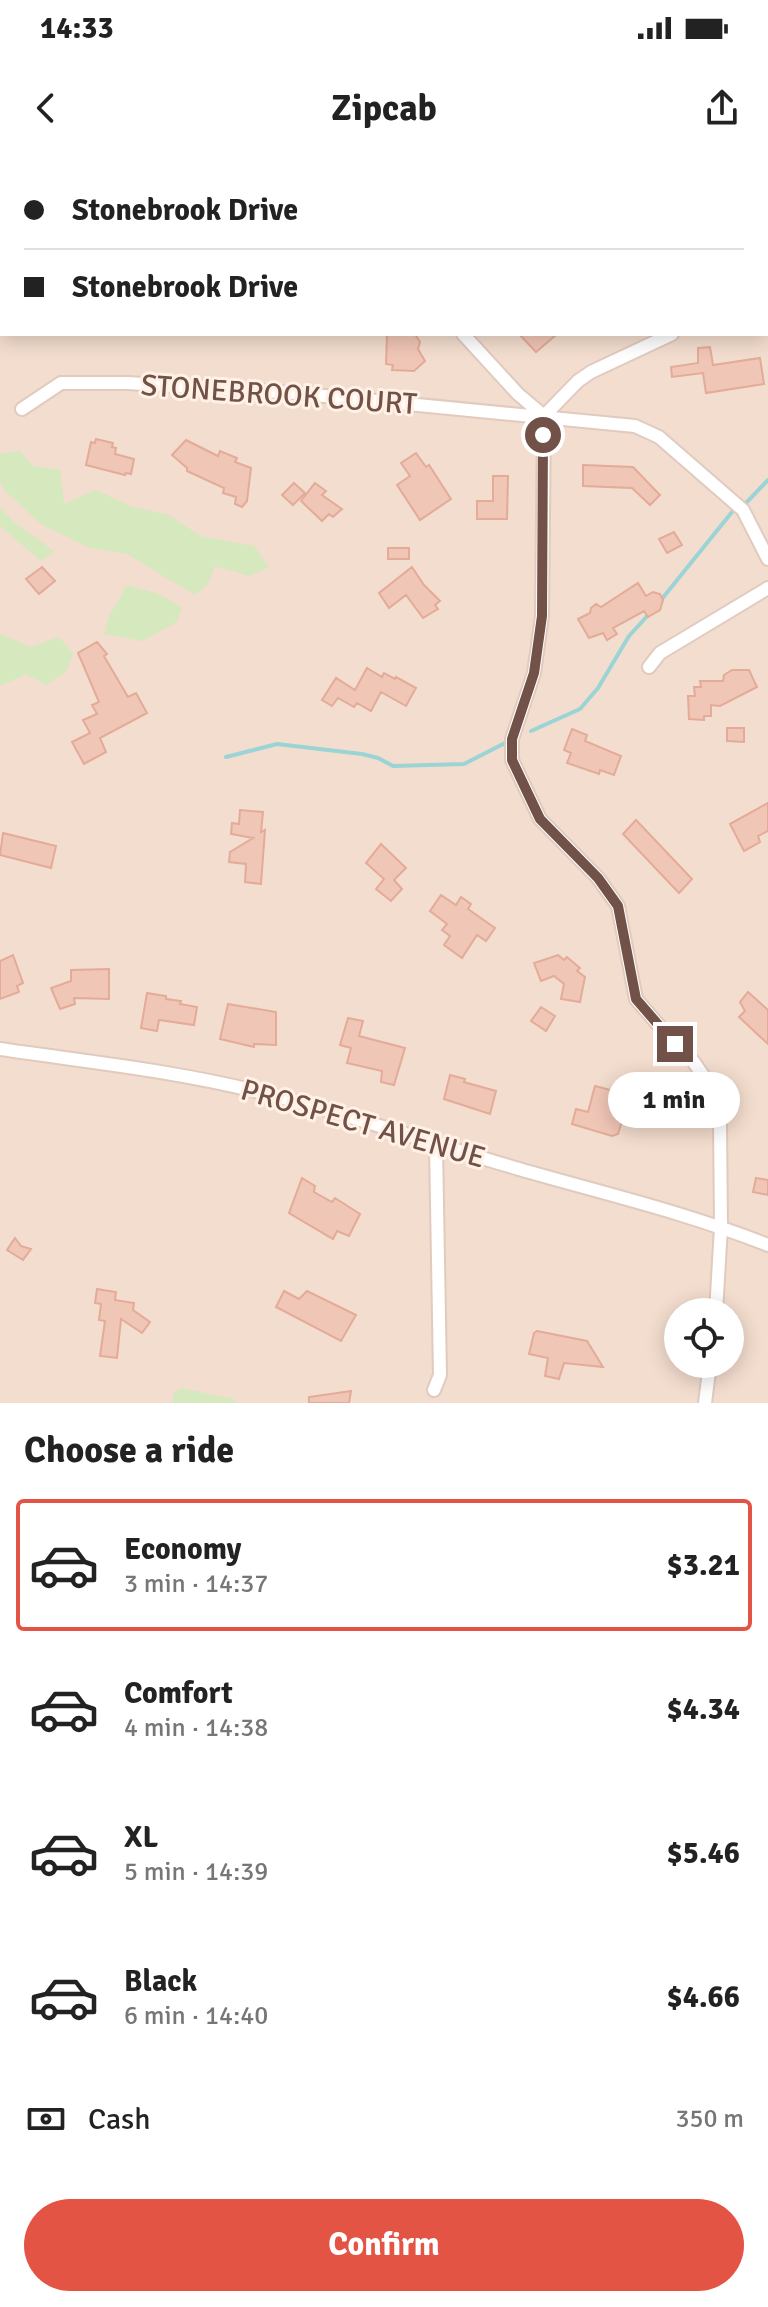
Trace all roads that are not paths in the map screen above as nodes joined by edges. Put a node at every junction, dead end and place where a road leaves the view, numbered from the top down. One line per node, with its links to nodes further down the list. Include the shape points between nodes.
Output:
1 (465, 336): 4 (street)
2 (668, 336): 4 (street, via 591,372)
3 (22, 409): 4 (street, STONEBROOK COURT, via 61,383 114,383)
4 (544, 416): 5 (street, STONEBROOK COURT, via 648,430 743,510); 10 (street, via 542,616 534,673 512,739 512,760 540,819 618,906 636,999 711,1087 720,1122)
5 (768, 559)
6 (768, 588): 7 (street, via 660,653)
7 (649, 667)
8 (0, 1049): 9 (street, PROSPECT AVENUE, via 261,1092)
9 (436, 1145): 10 (street, PROSPECT AVENUE); 14 (street, via 440,1375)
10 (721, 1227): 11 (street, PROSPECT AVENUE); 12 (street)
11 (768, 1245)
12 (717, 1298)
13 (708, 1378): 15 (street)
14 (434, 1390)
15 (705, 1403)

